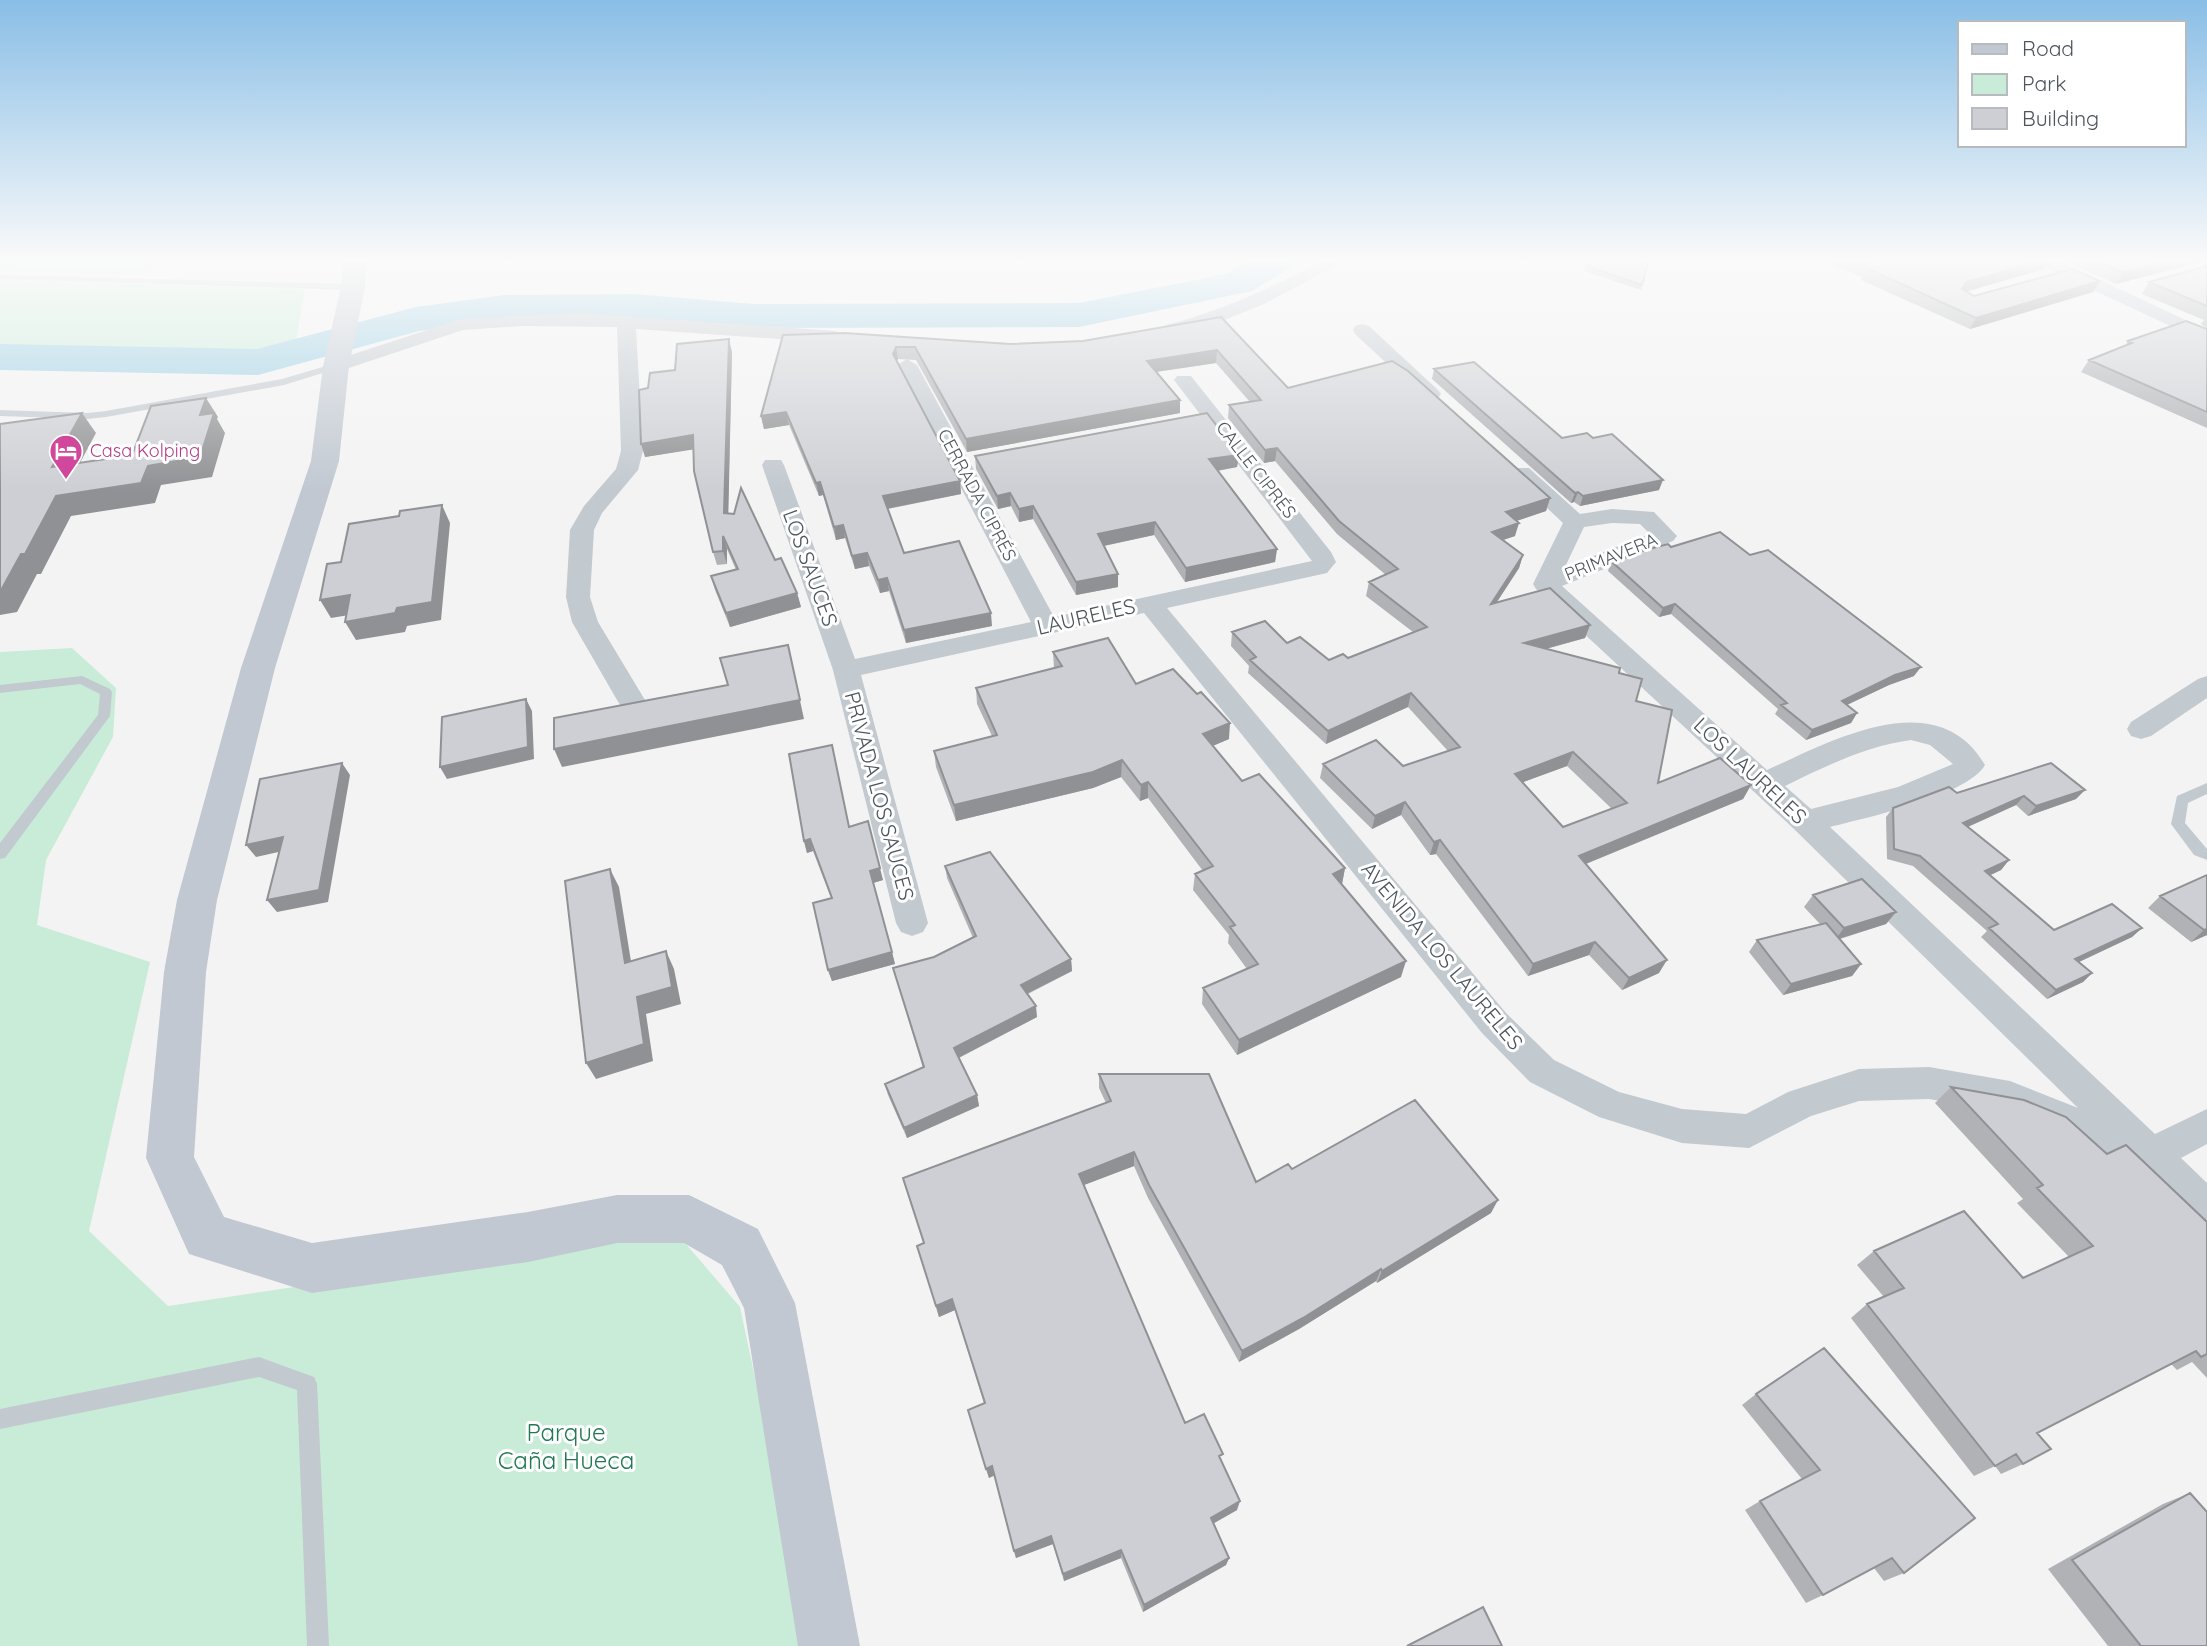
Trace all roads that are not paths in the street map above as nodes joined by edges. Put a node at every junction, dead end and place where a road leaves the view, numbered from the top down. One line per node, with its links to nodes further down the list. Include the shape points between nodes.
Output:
1 (342, 337): 7 (main road)
2 (419, 337): 7 (street)
3 (627, 337): 26 (street, via 632,451 627,470 582,530 579,597 585,622)
4 (828, 337): 6 (street)
5 (1369, 337): 10 (street)
6 (858, 339)
7 (337, 360): 11 (lane, via 284,382 106,414); 39 (main road, via 325,461 258,668 197,900 185,972 170,1158 207,1237 312,1268 528,1237 617,1219 689,1219 740,1247 769,1303)
8 (907, 365): 16 (street, CERRADA CIPRÉS)
9 (1184, 380): 12 (street, CALLE CIPRÉS)
10 (1443, 404)
11 (0, 413)
12 (1214, 415): 13 (street); 19 (street, CALLE CIPRÉS)
13 (1187, 420)
14 (986, 458): 16 (street)
15 (1504, 458): 18 (street)
16 (959, 463): 22 (street, CERRADA CIPRÉS)
17 (773, 466): 23 (street, LOS SAUCES)
18 (1575, 522): 20 (street); 20 (street, PRIMAVERA, via 1646,517 1665,536)
19 (1324, 562): 21 (street, LAURELES, via 1318,568)
20 (1545, 584): 28 (street, LOS LAURELES)
21 (1149, 603): 22 (street, LAURELES); 35 (street, AVENIDA LOS LAURELES, via 1494,1023 1542,1071 1612,1105 1671,1123 1749,1131 1801,1103 1859,1085 1929,1083 2010,1097)
22 (1046, 626): 23 (street, LAURELES)
23 (846, 670): 33 (street, PRIVADA LOS SAUCES)
24 (2207, 685): 27 (street)
25 (0, 689): 31 (lane, via 82,680 106,692 104,716)
26 (631, 700)
27 (2141, 729)
28 (1764, 784): 30 (street, LOS LAURELES); 30 (street, via 1866,741 1919,730 1939,737 1971,765 1936,786)
29 (2207, 788): 32 (lane, via 2182,800 2178,824)
30 (1805, 821): 35 (street, LOS LAURELES)
31 (0, 854)
32 (2207, 855)
33 (912, 923)
34 (2207, 1126): 35 (street)
35 (2150, 1155): 36 (street, LOS LAURELES)
36 (2207, 1209)
37 (0, 1419): 38 (lane, via 259,1367 307,1384)
38 (318, 1646)
39 (829, 1646)

